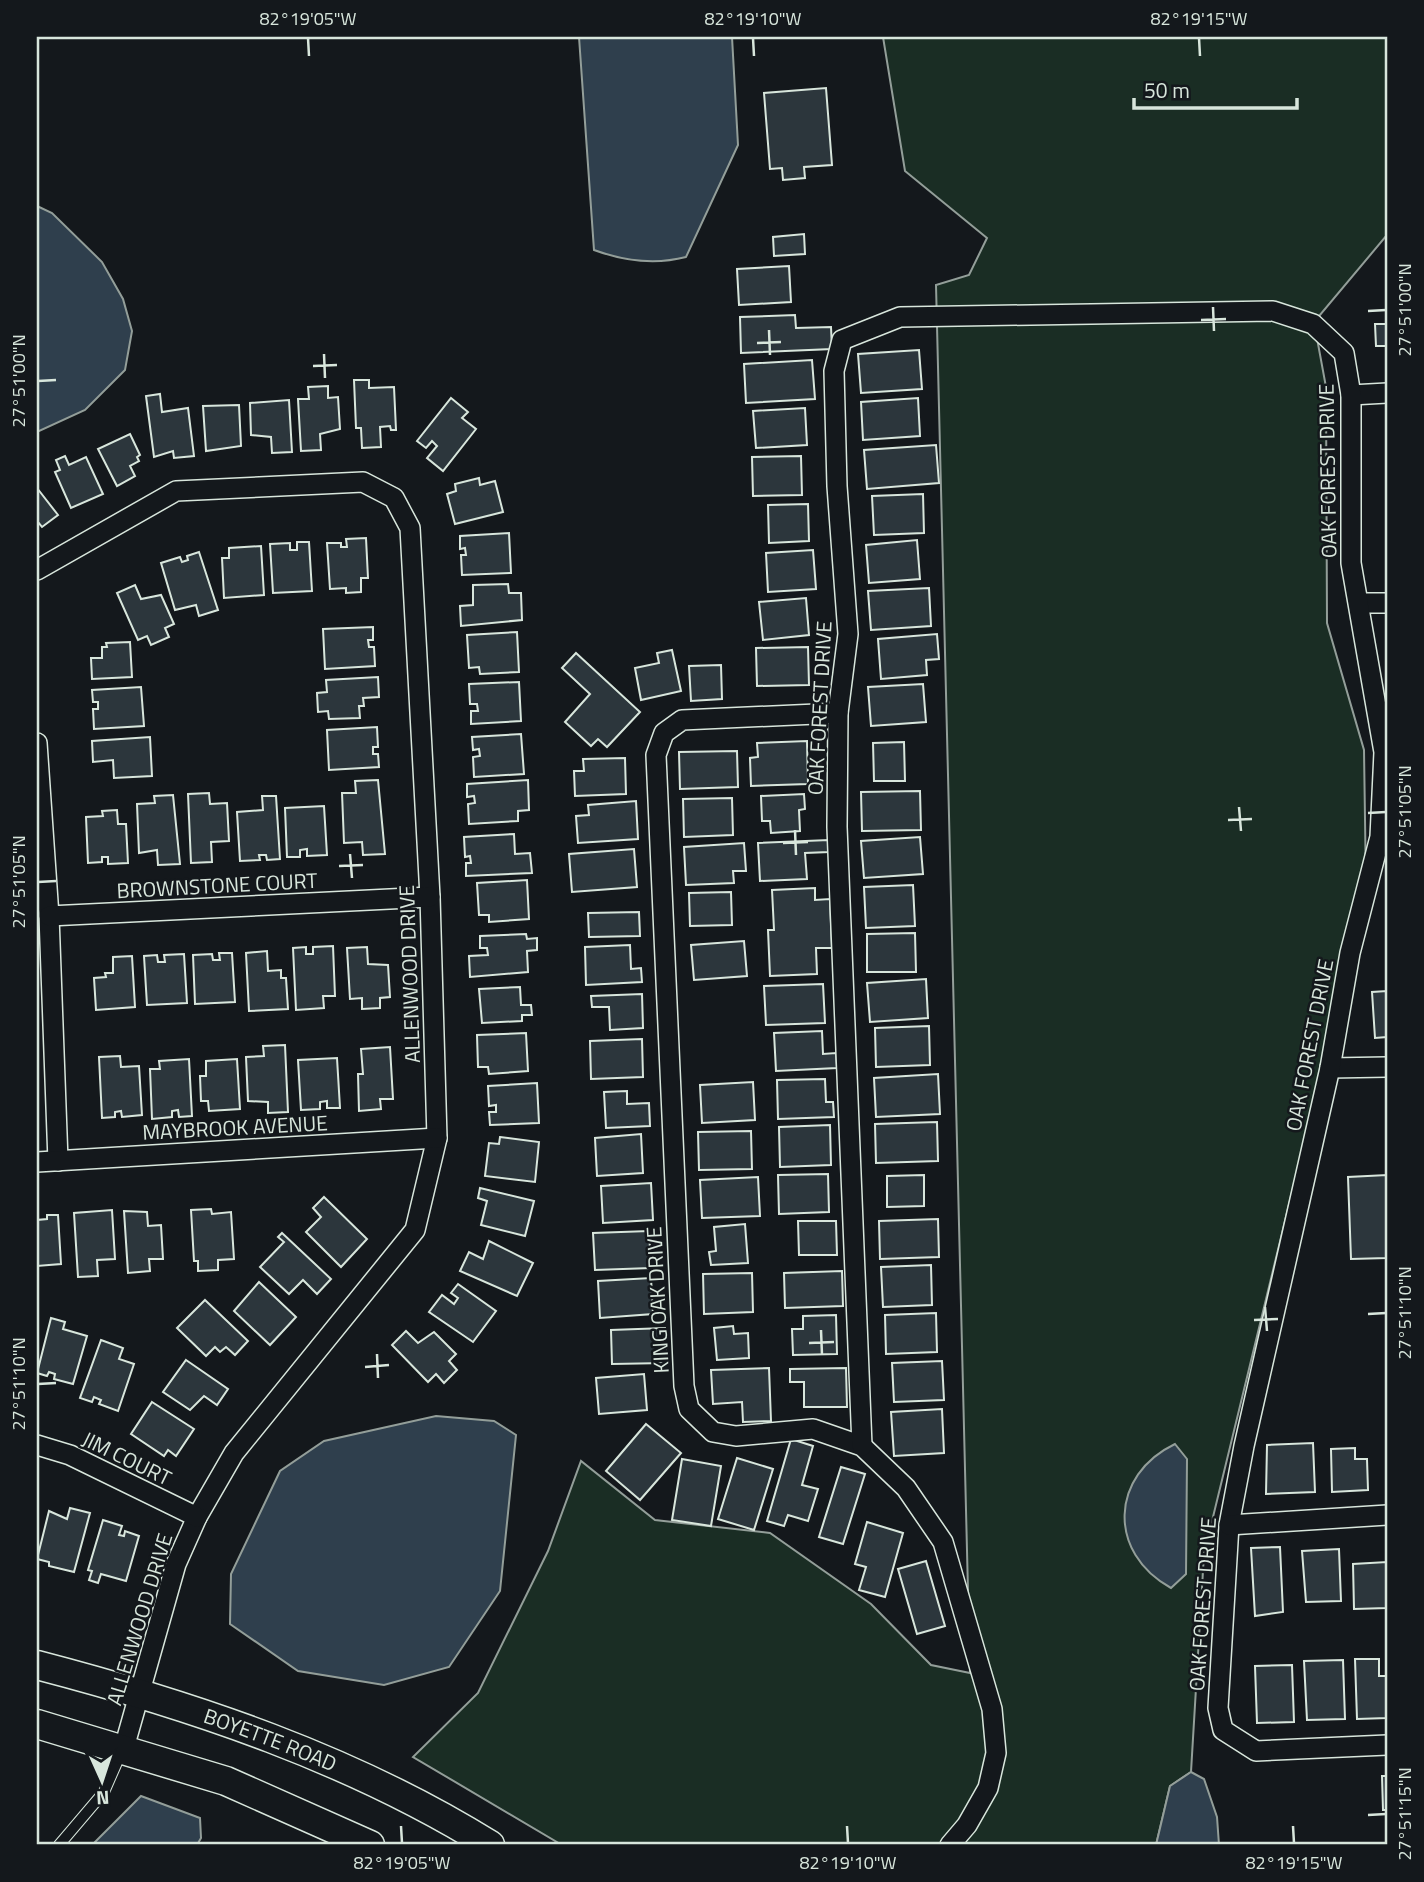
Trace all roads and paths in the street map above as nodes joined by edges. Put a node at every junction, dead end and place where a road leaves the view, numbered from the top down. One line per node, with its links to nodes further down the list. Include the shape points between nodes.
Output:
1 (1387, 393): 2 (street)
2 (1351, 395): 4 (street, OAK FOREST DRIVE, via 1351,563); 6 (street, OAK FOREST DRIVE, via 1344,353 1313,324 1273,311 900,317 842,340 834,371 848,634)
3 (37, 570): 9 (street, ALLENWOOD DRIVE, via 176,491 363,482 394,498 410,528)
4 (1360, 603): 5 (street); 8 (street, OAK FOREST DRIVE, via 1384,752)
5 (1387, 603)
6 (838, 713): 17 (street, OAK FOREST DRIVE, via 837,827); 17 (street, KING OAK DRIVE, via 682,720 664,733 656,755 683,1372 689,1409 713,1433 736,1436 813,1429)
7 (37, 743): 10 (street)
8 (1384, 837): 12 (street, OAK FOREST DRIVE, via 1350,953)
9 (430, 897): 10 (street, BROWNSTONE COURT); 13 (street, ALLENWOOD DRIVE)
10 (49, 916): 14 (street)
11 (1387, 1067): 12 (street)
12 (1331, 1068): 20 (street, OAK FOREST DRIVE)
13 (437, 1138): 14 (street, MAYBROOK AVENUE); 19 (street, ALLENWOOD DRIVE, via 415,1230 234,1453)
14 (58, 1161): 15 (street, MAYBROOK AVENUE)
15 (37, 1162)
16 (37, 1445): 19 (street, JIM COURT, via 70,1455)
17 (862, 1446): 29 (street, KING OAK DRIVE, via 906,1488 943,1542 992,1709 996,1753 988,1788)
18 (1387, 1515): 20 (street)
19 (197, 1517): 22 (street, ALLENWOOD DRIVE, via 176,1564)
20 (1229, 1525): 24 (street, OAK FOREST DRIVE, via 1218,1708 1223,1730 1256,1751)
21 (37, 1665): 22 (main road, BOYETTE ROAD)
22 (140, 1692): 25 (street, ALLENWOOD DRIVE); 28 (main road, BOYETTE ROAD, via 336,1767)
23 (37, 1724): 25 (main road)
24 (1387, 1745)
25 (124, 1748): 26 (lane, via 104,1792); 27 (main road, via 226,1782)
26 (59, 1845)
27 (370, 1845)
28 (491, 1845)
29 (950, 1845)

